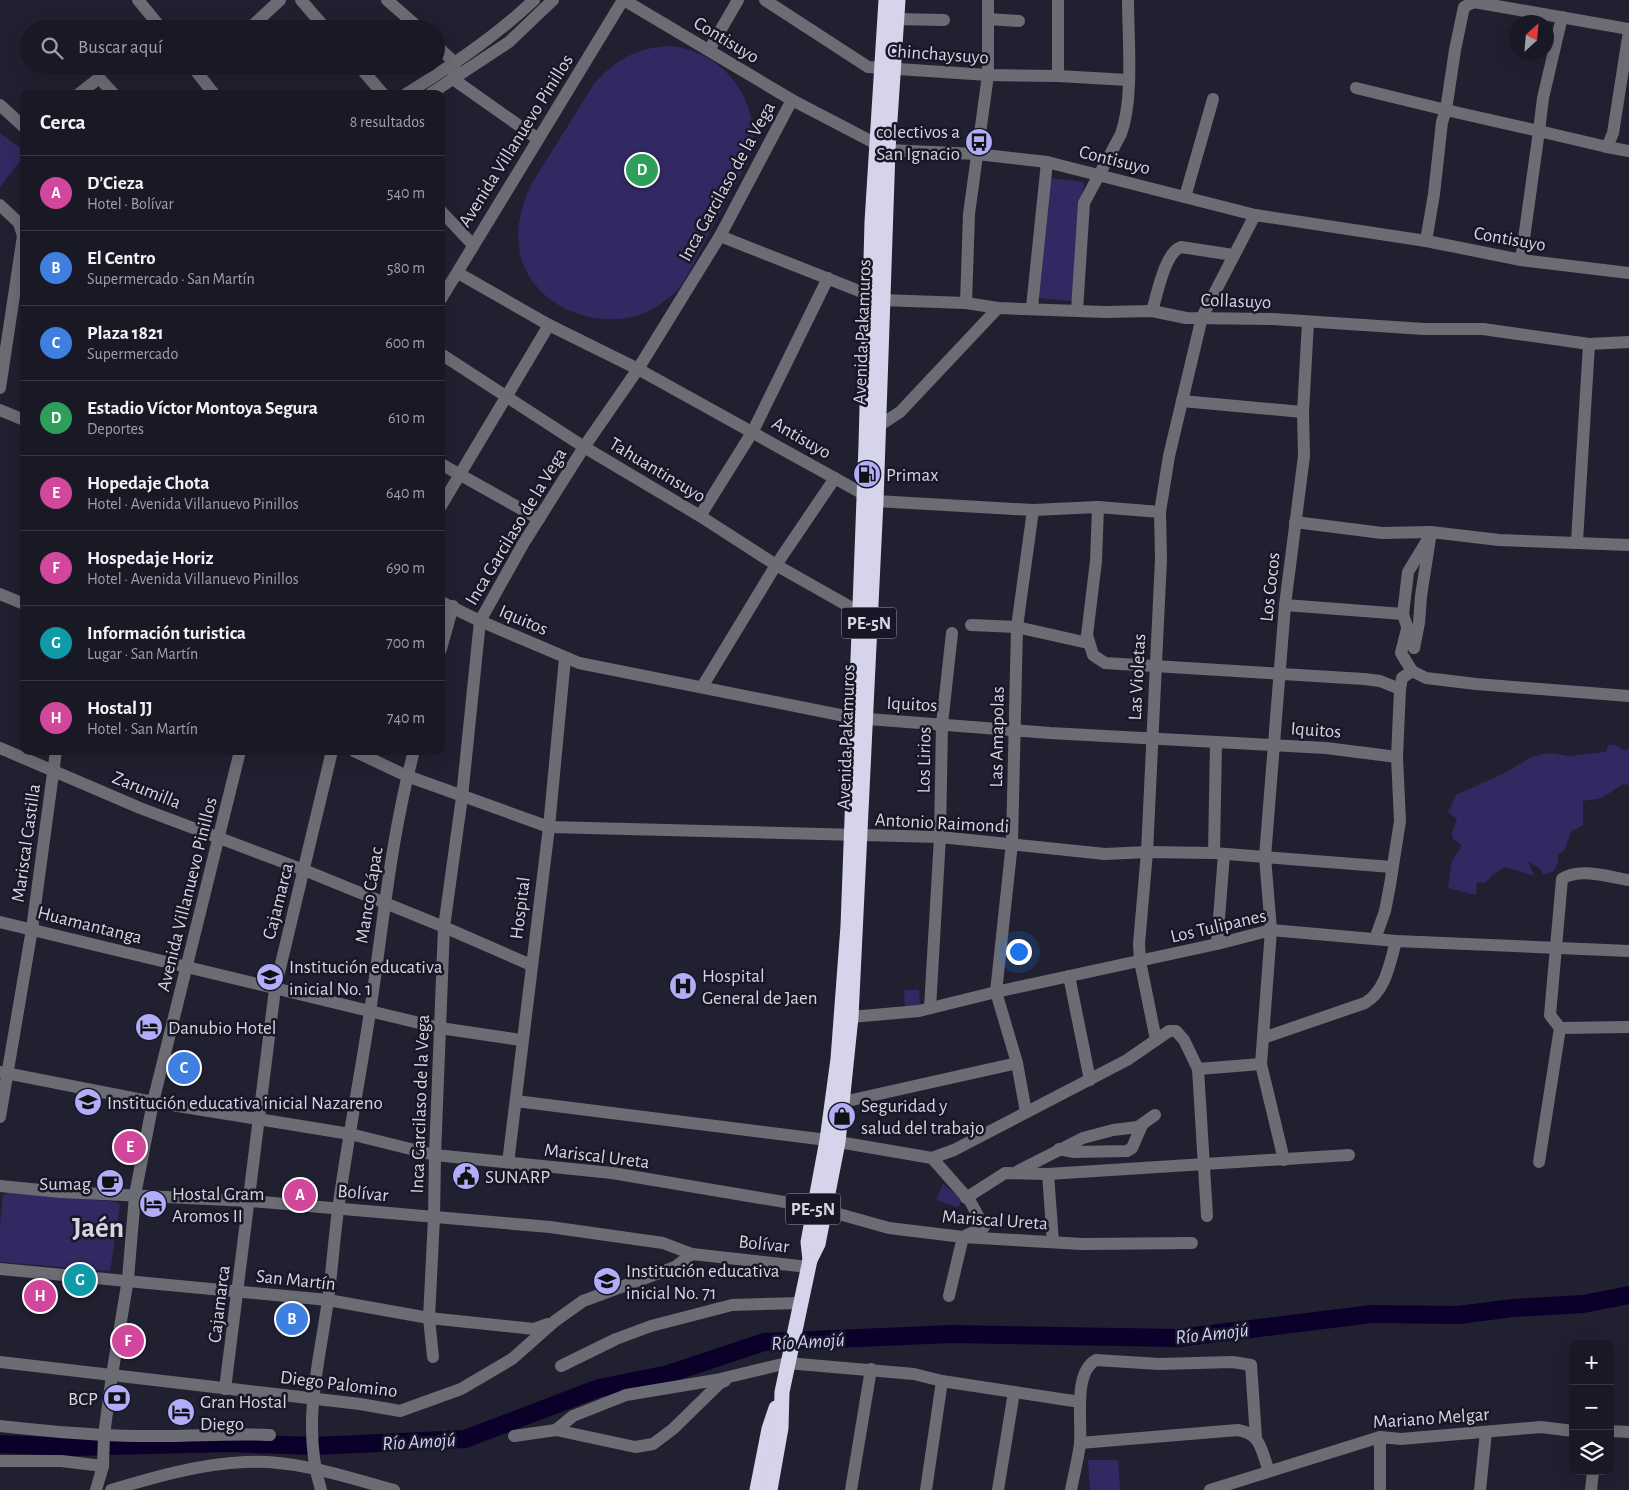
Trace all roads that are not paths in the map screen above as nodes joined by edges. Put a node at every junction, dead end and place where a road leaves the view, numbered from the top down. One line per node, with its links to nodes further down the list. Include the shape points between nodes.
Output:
1 (138, 0): 19 (street)
2 (280, 0): 20 (street)
3 (301, 0): 21 (street)
4 (387, 0): 22 (street)
5 (534, 0): 28 (street, via 499,32)
6 (553, 0): 38 (street, via 509,42)
7 (623, 0): 26 (street, Contisuyo); 53 (street, Avenida Villanuevo Pinillos)
8 (738, 0): 26 (street)
9 (765, 0): 30 (street, Chinchaysuyo, via 868,67)
10 (886, 0): 30 (highway, Avenida Pakamuros / PE-5N)
11 (898, 0): 17 (highway, Avenida Pakamuros / PE-5N)
12 (988, 0): 18 (street)
13 (1058, 0): 37 (street)
14 (1128, 0): 39 (street)
15 (1465, 3): 16 (street); 50 (street)
16 (1562, 17): 25 (street); 52 (street, via 1543,98)
17 (896, 19): 23 (street); 30 (highway, Avenida Pakamuros / PE-5N)
18 (988, 19): 24 (street); 36 (street)
19 (155, 20)
20 (259, 20)
21 (318, 20)
22 (410, 20)
23 (944, 20)
24 (1019, 21)
25 (1629, 30): 55 (street)
26 (709, 50): 48 (street, Contisuyo)
27 (445, 54): 28 (street)
28 (455, 63): 29 (street); 38 (street)
29 (445, 69)
30 (886, 69): 36 (street, Chinchaysuyo); 54 (highway, Avenida Pakamuros / PE-5N)
31 (98, 75): 41 (street)
32 (103, 75): 42 (street)
33 (203, 75): 43 (street)
34 (367, 75): 44 (street)
35 (436, 75): 45 (street)
36 (988, 76): 37 (street, Chinchaysuyo); 57 (street)
37 (1058, 76): 39 (street, Chinchaysuyo)
38 (453, 80): 46 (street); 53 (street)
39 (1128, 80): 59 (street, via 1124,128)
40 (1356, 88): 50 (street)
41 (83, 90)
42 (112, 90)
43 (212, 90)
44 (380, 90)
45 (412, 90)
46 (437, 90)
47 (1213, 99): 60 (street)
48 (792, 100): 54 (street, Contisuyo); 65 (street, Inca Garcilaso de la Vega)
49 (0, 105): 51 (street)
50 (1446, 110): 52 (street); 66 (street)
51 (20, 123)
52 (1539, 131): 55 (street); 70 (street)
53 (538, 139): 67 (street, Avenida Villanuevo Pinillos)
54 (882, 147): 57 (street, Contisuyo); 75 (highway, Avenida Pakamuros / PE-5N)
55 (1607, 147): 56 (street)
56 (1629, 151)
57 (977, 154): 58 (street, Contisuyo); 76 (street, via 969,214)
58 (1047, 162): 59 (street, Contisuyo); 77 (street)
59 (1101, 174): 60 (street, Contisuyo); 79 (street, via 1084,204)
60 (1185, 197): 63 (street, Contisuyo)
61 (0, 205): 64 (street)
62 (445, 215): 67 (street)
63 (1255, 215): 66 (street, Contisuyo); 69 (street, Las Violetas)
64 (20, 227)
65 (720, 236): 73 (street); 87 (street, Inca Garcilaso de la Vega)
66 (1426, 241): 70 (street, Contisuyo)
67 (473, 245): 71 (street, Avenida Villanuevo Pinillos)
68 (20, 252): 88 (street)
69 (1233, 255): 80 (street, via 1181,246 1176,248 1169,257); 81 (street, Las Violetas)
70 (1521, 260): 72 (street, Contisuyo)
71 (458, 273): 74 (street, Avenida Villanuevo Pinillos); 83 (street, Antisuyo)
72 (1629, 273)
73 (828, 278): 75 (street); 95 (street)
74 (445, 293)
75 (875, 297): 76 (street, Collasuyo); 94 (highway, Avenida Pakamuros / PE-5N); 100 (highway, Avenida Pakamuros / PE-5N)
76 (966, 303): 78 (street, Collasuyo)
77 (1032, 307): 78 (street, Collasuyo); 79 (street, Collasuyo)
78 (998, 308): 94 (street, via 900,412)
79 (1078, 310): 80 (street, Collasuyo)
80 (1152, 311): 81 (street, Collasuyo, via 1186,318)
81 (1202, 317): 82 (street, Collasuyo); 90 (street, Las Violetas)
82 (1308, 322): 85 (street, Collasuyo, via 1483,329); 92 (street, Los Cocos)
83 (548, 326): 87 (street, Antisuyo); 89 (street)
84 (1629, 342): 85 (street, Collasuyo)
85 (1589, 344): 109 (street)
86 (445, 357): 89 (street, Tahuantinsuyo)
87 (638, 369): 95 (street, Antisuyo); 96 (street, Inca Garcilaso de la Vega)
88 (0, 388)
89 (508, 396): 96 (street, Tahuantinsuyo); 98 (street)
90 (1182, 401): 92 (street); 104 (street, Las Violetas)
91 (0, 410): 93 (street)
92 (1303, 412): 107 (street, Los Cocos, via 1304,456)
93 (20, 418)
94 (877, 427): 100 (highway, Avenida Pakamuros / PE-5N)
95 (752, 431): 99 (street, Antisuyo); 105 (street)
96 (584, 447): 105 (street, Tahuantinsuyo); 106 (street, Inca Garcilaso de la Vega)
97 (445, 466): 98 (street)
98 (460, 475): 101 (street); 106 (street)
99 (836, 478): 100 (street, Antisuyo); 111 (street)
100 (870, 498): 103 (street, Antisuyo); 116 (highway, Avenida Pakamuros / PE-5N); 133 (highway, Avenida Pakamuros / PE-5N)
101 (445, 499)
102 (1098, 507): 103 (street, Antisuyo); 104 (street, Antisuyo); 124 (street)
103 (1033, 510): 121 (street, Las Amapolas)
104 (1160, 512): 127 (street, Las Violetas)
105 (700, 516): 111 (street, Tahuantinsuyo)
106 (539, 519): 119 (street, Inca Garcilaso de la Vega)
107 (1295, 522): 108 (street, via 1374,532); 115 (street, Los Cocos)
108 (1431, 532): 109 (street, via 1499,540); 117 (street, via 1408,572); 125 (street)
109 (1577, 541): 110 (street)
110 (1629, 545)
111 (776, 565): 116 (street, Tahuantinsuyo); 130 (street)
112 (0, 594): 113 (street)
113 (20, 602)
114 (447, 604): 118 (street); 119 (street, Iquitos)
115 (1285, 605): 117 (street); 129 (street, Los Cocos)
116 (859, 612): 133 (highway, Avenida Pakamuros / PE-5N)
117 (1403, 614): 122 (street)
118 (445, 619)
119 (480, 621): 126 (street, Iquitos); 148 (street, Inca Garcilaso de la Vega)
120 (971, 625): 121 (street)
121 (1017, 627): 124 (street); 135 (street, Las Amapolas)
122 (1406, 629): 125 (street); 128 (street, via 1401,652)
123 (952, 633): 134 (street, Los Lirios)
124 (1088, 643): 127 (street, via 1093,655 1105,663)
125 (1414, 648): 128 (street)
126 (566, 658): 130 (street, Iquitos); 149 (street, Hospital)
127 (1156, 667): 129 (street); 136 (street, Las Violetas)
128 (1412, 671): 131 (street, via 1402,678); 132 (street, via 1426,678 1448,682)
129 (1279, 673): 131 (street, via 1380,681); 138 (street, Los Cocos)
130 (702, 686): 133 (street, Iquitos)
131 (1400, 689): 145 (street)
132 (1629, 696)
133 (860, 719): 134 (street, Iquitos); 150 (highway, Avenida Pakamuros / PE-5N)
134 (942, 724): 135 (street, Iquitos); 152 (street, Los Lirios)
135 (1014, 730): 136 (street, Iquitos); 153 (street, Las Amapolas)
136 (1152, 738): 137 (street, Iquitos); 154 (street, Las Violetas)
137 (1216, 743): 138 (street, Iquitos); 155 (street)
138 (1274, 745): 145 (street, Iquitos); 156 (street, Los Cocos)
139 (0, 748): 146 (street, Zarumilla)
140 (55, 755): 146 (street, Mariscal Castilla)
141 (239, 755): 151 (street, Avenida Villanuevo Pinillos)
142 (331, 755): 158 (street, Cajamarca)
143 (362, 755): 147 (street, Antonio Raimondi)
144 (413, 755): 147 (street, Manco Cápac)
145 (1397, 757): 157 (street, via 1400,821)
146 (53, 770): 151 (street, Zarumilla, via 140,808); 163 (street, Mariscal Castilla)
147 (407, 776): 148 (street, Antonio Raimondi); 160 (street, Manco Cápac)
148 (462, 797): 149 (street, Antonio Raimondi); 162 (street, Inca Garcilaso de la Vega)
149 (549, 827): 150 (street, Antonio Raimondi); 171 (street, Hospital)
150 (856, 836): 152 (street, Antonio Raimondi); 178 (highway, Avenida Pakamuros / PE-5N); 199 (highway, Avenida Pakamuros / PE-5N)
151 (219, 837): 158 (street, Zarumilla); 172 (street, Avenida Villanuevo Pinillos)
152 (940, 837): 153 (street, Antonio Raimondi); 176 (street, Los Lirios)
153 (1012, 843): 154 (street, Antonio Raimondi, via 1105,854); 175 (street, Las Amapolas)
154 (1147, 852): 155 (street, Antonio Raimondi); 170 (street, Las Violetas)
155 (1219, 853): 156 (street, Antonio Raimondi); 167 (street)
156 (1265, 857): 157 (street, Antonio Raimondi); 164 (street, Los Cocos)
157 (1392, 866): 165 (street, via 1385,911)
158 (304, 870): 160 (street, Zarumilla); 174 (street, Cajamarca)
159 (1629, 880): 168 (street, via 1583,873 1569,874 1562,879)
160 (384, 904): 162 (street, Zarumilla); 177 (street, Manco Cápac)
161 (0, 922): 163 (street, Huamantanga)
162 (444, 927): 171 (street, Zarumilla); 180 (street, Inca Garcilaso de la Vega)
163 (32, 929): 172 (street, Huamantanga); 188 (street, Mariscal Castilla)
164 (1271, 930): 165 (street, Los Tulipanes); 167 (street, Los Tulipanes); 182 (street)
165 (1375, 939): 166 (street, Los Tulipanes)
166 (1396, 941): 168 (street, Los Tulipanes); 182 (street, via 1376,996 1365,1003)
167 (1217, 944): 170 (street, Los Tulipanes)
168 (1556, 949): 169 (street, Los Tulipanes); 181 (street, via 1550,1015)
169 (1629, 951)
170 (1140, 961): 173 (street, Los Tulipanes); 184 (street, Las Violetas)
171 (531, 965): 183 (street, Hospital)
172 (188, 967): 174 (street, Huamantanga); 191 (street, Avenida Villanuevo Pinillos)
173 (1069, 976): 175 (street, Los Tulipanes); 189 (street)
174 (275, 989): 177 (street, Huamantanga); 196 (street, Cajamarca)
175 (996, 992): 176 (street, Los Tulipanes); 185 (street, Las Amapolas)
176 (930, 1008): 178 (street, Los Tulipanes)
177 (370, 1012): 180 (street, Huamantanga); 198 (street, Manco Cápac)
178 (851, 1017): 192 (highway, Avenida Pakamuros / PE-5N)
179 (1629, 1027): 181 (street)
180 (440, 1028): 183 (street, Huamantanga); 201 (street, Inca Garcilaso de la Vega)
181 (1560, 1028): 205 (street)
182 (1263, 1038): 186 (street)
183 (522, 1040): 190 (street, Hospital)
184 (1156, 1040): 187 (street, via 1170,1030 1180,1034); 189 (street)
185 (1017, 1063): 192 (street); 193 (street, Las Amapolas)
186 (1261, 1064): 187 (street); 204 (street)
187 (1198, 1069): 207 (street)
188 (3, 1073): 191 (street, Mariscal Ureta); 195 (street, Mariscal Castilla)
189 (1090, 1080): 193 (street)
190 (516, 1101): 199 (street); 206 (street, Hospital)
191 (153, 1102): 196 (street, Mariscal Ureta); 211 (street, Avenida Villanuevo Pinillos)
192 (843, 1102): 199 (highway, Avenida Pakamuros / PE-5N)
193 (1026, 1112): 203 (street)
194 (1155, 1115): 197 (street)
195 (0, 1117)
196 (260, 1119): 198 (street, Mariscal Ureta); 213 (street, Cajamarca)
197 (1142, 1125): 200 (street, via 1083,1138); 200 (street, via 1132,1148 1127,1151)
198 (350, 1134): 201 (street, Mariscal Ureta); 215 (street, Manco Cápac)
199 (833, 1141): 203 (street); 214 (highway, Avenida Pakamuros / PE-5N)
200 (1059, 1150): 208 (street)
201 (435, 1155): 206 (street, Mariscal Ureta); 217 (street, Inca Garcilaso de la Vega)
202 (1349, 1156): 204 (street)
203 (932, 1158): 212 (street)
204 (1284, 1160): 207 (street)
205 (1539, 1162)
206 (508, 1163): 214 (street, Mariscal Ureta, via 612,1173)
207 (1204, 1165): 209 (street); 216 (street)
208 (1016, 1173): 209 (street); 212 (street, via 1005,1173)
209 (1048, 1174): 219 (street)
210 (0, 1186): 211 (street, Bolívar)
211 (135, 1195): 213 (street, Bolívar); 224 (street, Avenida Villanuevo Pinillos)
212 (966, 1198): 218 (street, via 984,1227)
213 (250, 1201): 215 (street, Bolívar); 225 (street, Cajamarca)
214 (819, 1208): 218 (street, Mariscal Ureta, via 889,1228); 222 (highway, Avenida Pakamuros / PE-5N, via 818,1244)
215 (338, 1209): 217 (street, Bolívar); 227 (street, Manco Cápac)
216 (1207, 1216)
217 (434, 1218): 221 (street, Bolívar, via 581,1230 663,1243); 229 (street, Inca Garcilaso de la Vega)
218 (963, 1238): 219 (street, Mariscal Ureta); 226 (street)
219 (1053, 1242): 220 (street, Mariscal Ureta)
220 (1192, 1243)
221 (692, 1254): 222 (street, Bolívar); 230 (street, Diego Palomino, via 675,1267 583,1301)
222 (809, 1264): 228 (highway, Avenida Pakamuros / PE-5N)
223 (0, 1269): 224 (street, San Martín)
224 (128, 1279): 225 (street, San Martín); 237 (street, Avenida Villanuevo Pinillos)
225 (238, 1292): 227 (street, San Martín); 239 (street, Cajamarca)
226 (949, 1296)
227 (328, 1300): 229 (street, San Martín); 242 (street, Manco Cápac)
228 (799, 1308): 232 (highway, Avenida Pakamuros / PE-5N); 234 (street, via 732,1306 651,1326)
229 (429, 1318): 230 (street, San Martín, via 534,1329); 231 (street, Inca Garcilaso de la Vega)
230 (555, 1321): 242 (street, Diego Palomino, via 512,1359 490,1373 399,1417)
231 (433, 1357)
232 (789, 1358): 235 (street); 236 (street); 240 (highway, PE-5N)
233 (0, 1362): 237 (street, Diego Palomino)
234 (561, 1366)
235 (871, 1369): 238 (street); 267 (street)
236 (743, 1373): 245 (street, via 626,1395 573,1416); 245 (street, via 720,1383 653,1444 634,1447)
237 (112, 1375): 239 (street, Diego Palomino); 253 (street, Avenida Villanuevo Pinillos)
238 (942, 1381): 241 (street); 268 (street)
239 (226, 1389): 242 (street, Diego Palomino)
240 (782, 1392): 265 (highway, PE-5N, via 769,1429); 266 (highway, PE-5N)
241 (1014, 1392): 243 (street); 269 (street)
242 (313, 1398): 258 (street, Manco Cápac, via 310,1423)
243 (1080, 1402): 254 (street, via 1083,1377 1090,1363 1096,1360 1251,1365); 255 (street)
244 (0, 1426): 253 (street)
245 (556, 1430): 251 (street)
246 (1569, 1431): 248 (street, Mariano Melgar, via 1541,1428)
247 (1614, 1431): 249 (street)
248 (1486, 1432): 252 (street, Mariano Melgar, via 1401,1439); 273 (street)
249 (1629, 1432)
250 (270, 1434): 253 (street)
251 (514, 1436)
252 (1380, 1436): 259 (street, Mariano Melgar); 272 (street)
253 (104, 1438): 257 (street, Avenida Villanuevo Pinillos)
254 (1256, 1438): 255 (street, via 1252,1433 1238,1430); 259 (street)
255 (1080, 1443): 270 (street)
256 (0, 1461): 257 (street)
257 (104, 1463): 261 (street); 262 (street)
258 (314, 1468): 262 (street, via 246,1462 166,1473); 263 (street, Manco Cápac); 264 (street)
259 (1269, 1471): 271 (street, Mariano Melgar)
260 (1592, 1475): 274 (street)
261 (96, 1490)
262 (110, 1490)
263 (321, 1490)
264 (394, 1490)
265 (757, 1490)
266 (770, 1490)
267 (851, 1490)
268 (926, 1490)
269 (998, 1490)
270 (1071, 1490)
271 (1210, 1490)
272 (1380, 1490)
273 (1480, 1490)
274 (1591, 1490)

